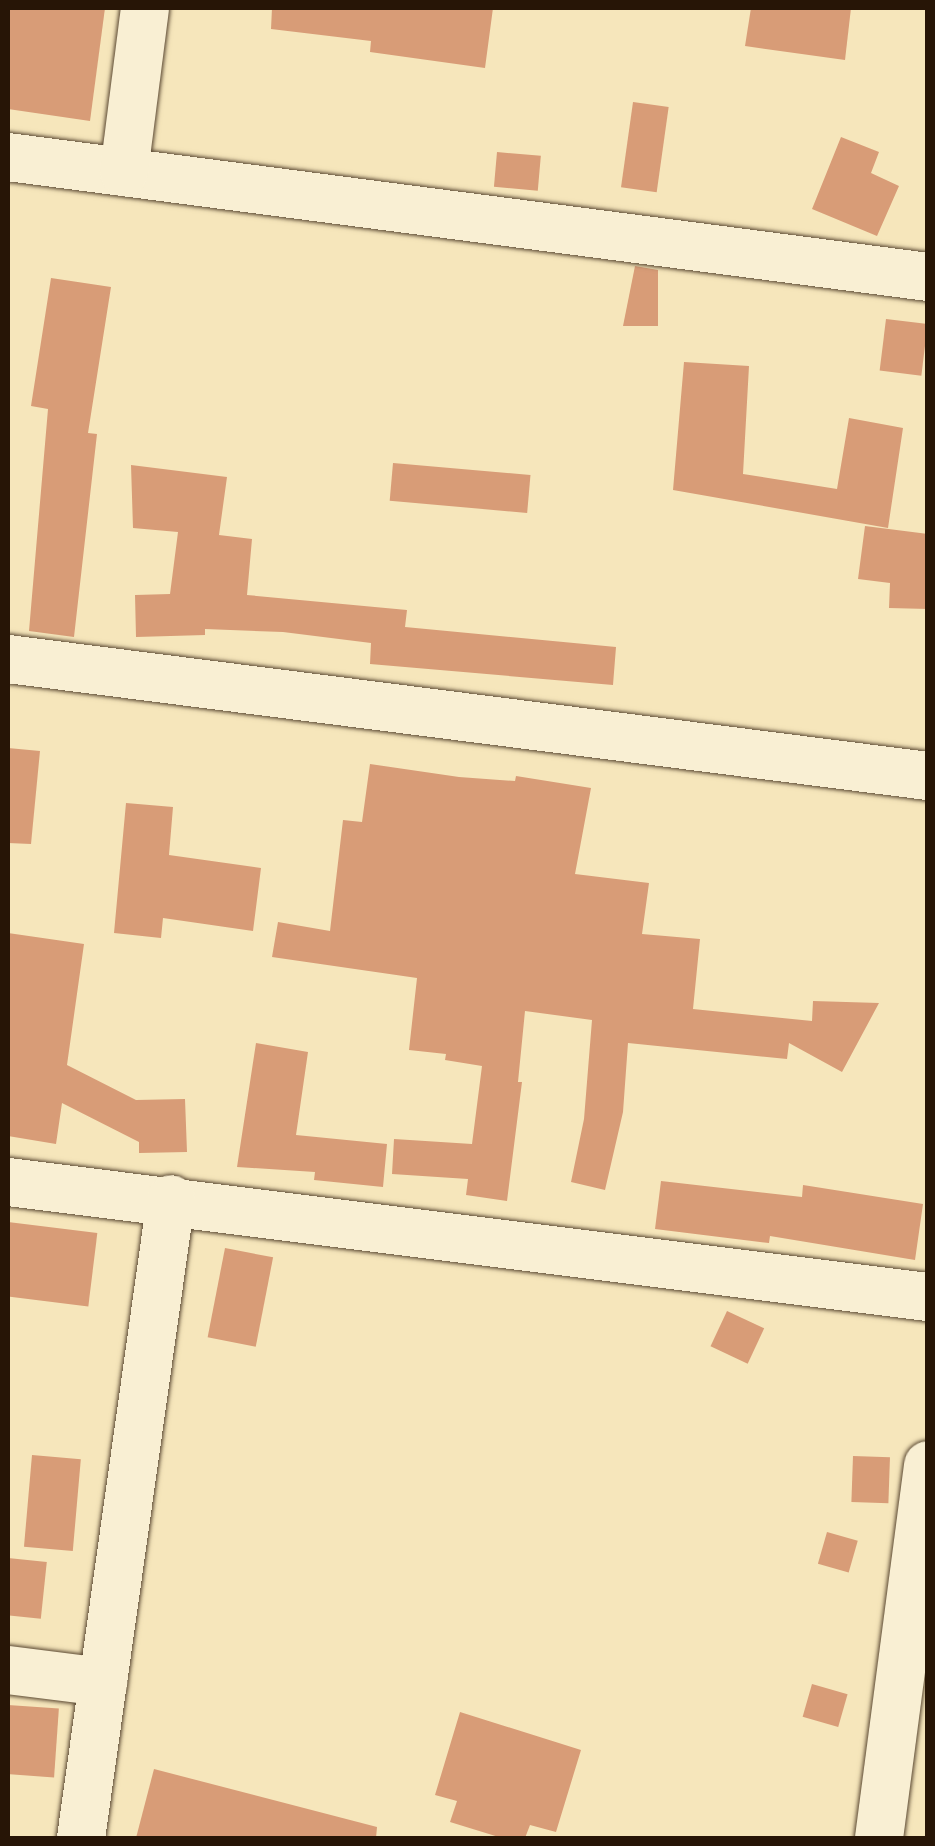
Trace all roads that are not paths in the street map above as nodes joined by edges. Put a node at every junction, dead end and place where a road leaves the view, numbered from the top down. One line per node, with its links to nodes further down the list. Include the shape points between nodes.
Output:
1 (145, 8): 3 (street)
2 (8, 157): 3 (street)
3 (124, 172): 4 (street)
4 (928, 277)
5 (8, 659): 6 (street)
6 (928, 776)
7 (8, 1182): 8 (street)
8 (171, 1199): 9 (street); 12 (street)
9 (928, 1297)
10 (928, 1465): 14 (street)
11 (8, 1670): 12 (street)
12 (103, 1682): 13 (street)
13 (82, 1838)
14 (879, 1838)

